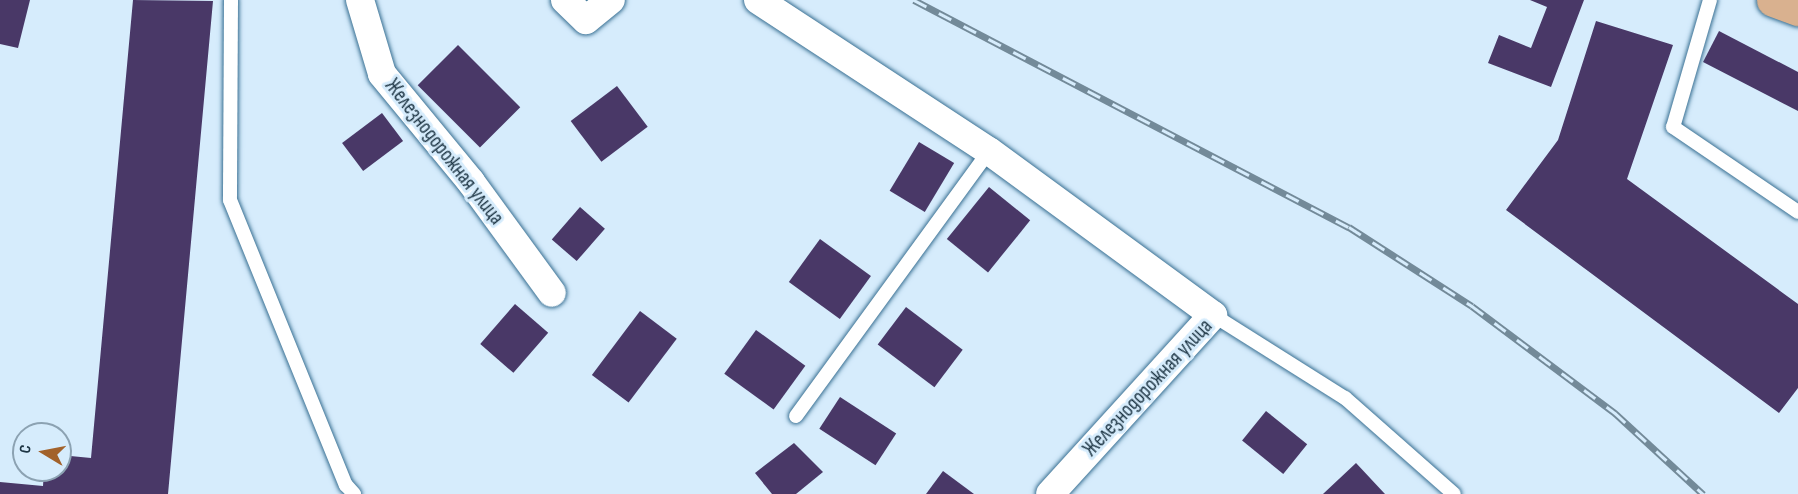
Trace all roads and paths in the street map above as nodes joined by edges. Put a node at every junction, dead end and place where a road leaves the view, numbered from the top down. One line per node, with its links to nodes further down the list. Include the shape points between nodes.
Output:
1 (231, 0): 14 (lane, via 230,200 346,485)
2 (360, 0): 11 (street, Железнодорожная улица, via 382,74 471,182)
3 (565, 0): 4 (street, via 586,20)
4 (611, 0)
5 (758, 0): 9 (street)
6 (1710, 0): 10 (lane, via 1673,127)
7 (1773, 0): 8 (main road)
8 (1798, 9)
9 (989, 151): 12 (street); 13 (lane)
10 (1798, 212)
11 (552, 292)
12 (1213, 315): 15 (street, Железнодорожная улица); 16 (lane, Железнодорожная улица, via 1346,398)
13 (796, 416)
14 (354, 494)
15 (1050, 494)
16 (1454, 494)

